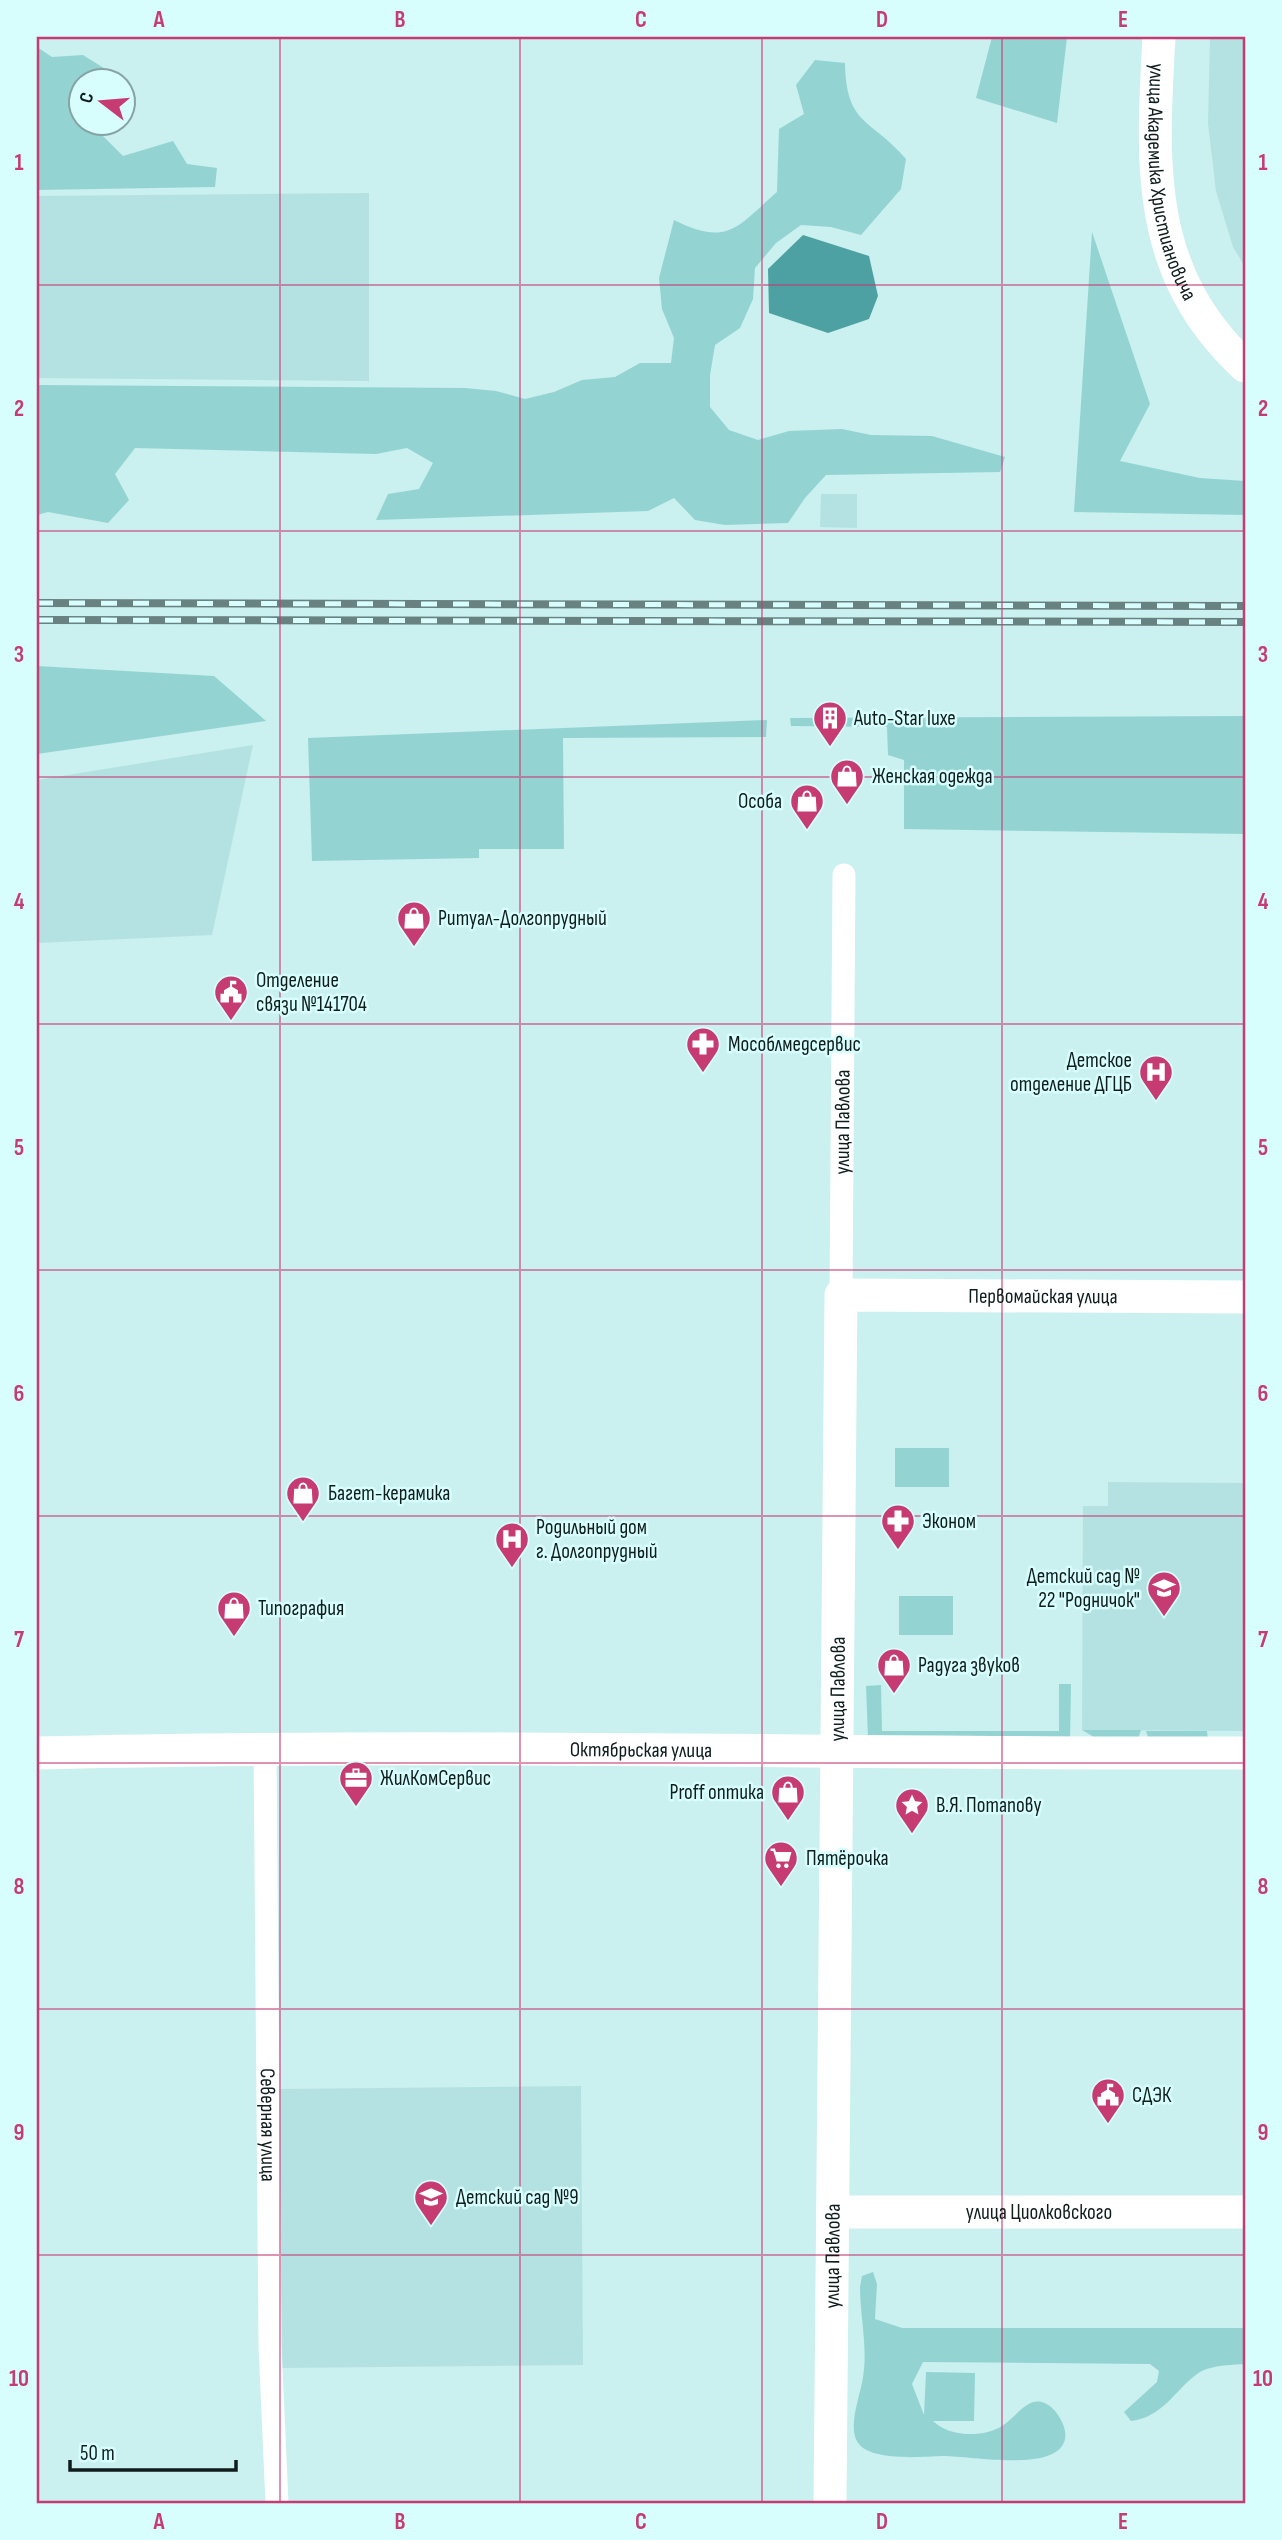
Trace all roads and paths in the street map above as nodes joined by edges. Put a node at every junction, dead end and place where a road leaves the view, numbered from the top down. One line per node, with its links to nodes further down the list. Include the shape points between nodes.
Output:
1 (1159, 37): 2 (street, улица Академика Христиановича, via 1156,194 1160,220 1180,275 1206,321)
2 (1245, 366)
3 (844, 875): 4 (street, улица Павлова)
4 (841, 1295): 5 (street, Первомайская улица); 7 (street, улица Павлова)
5 (1245, 1297)
6 (265, 1747): 7 (street, Октябрьская улица); 8 (street, Октябрьская улица); 12 (street, Северная улица, via 270,2346)
7 (838, 1750): 9 (street, Октябрьская улица); 10 (street, улица Павлова)
8 (37, 1753)
9 (1245, 1753)
10 (833, 2212): 11 (street, улица Циолковского); 13 (street, улица Павлова)
11 (1245, 2212)
12 (277, 2503)
13 (830, 2503)

